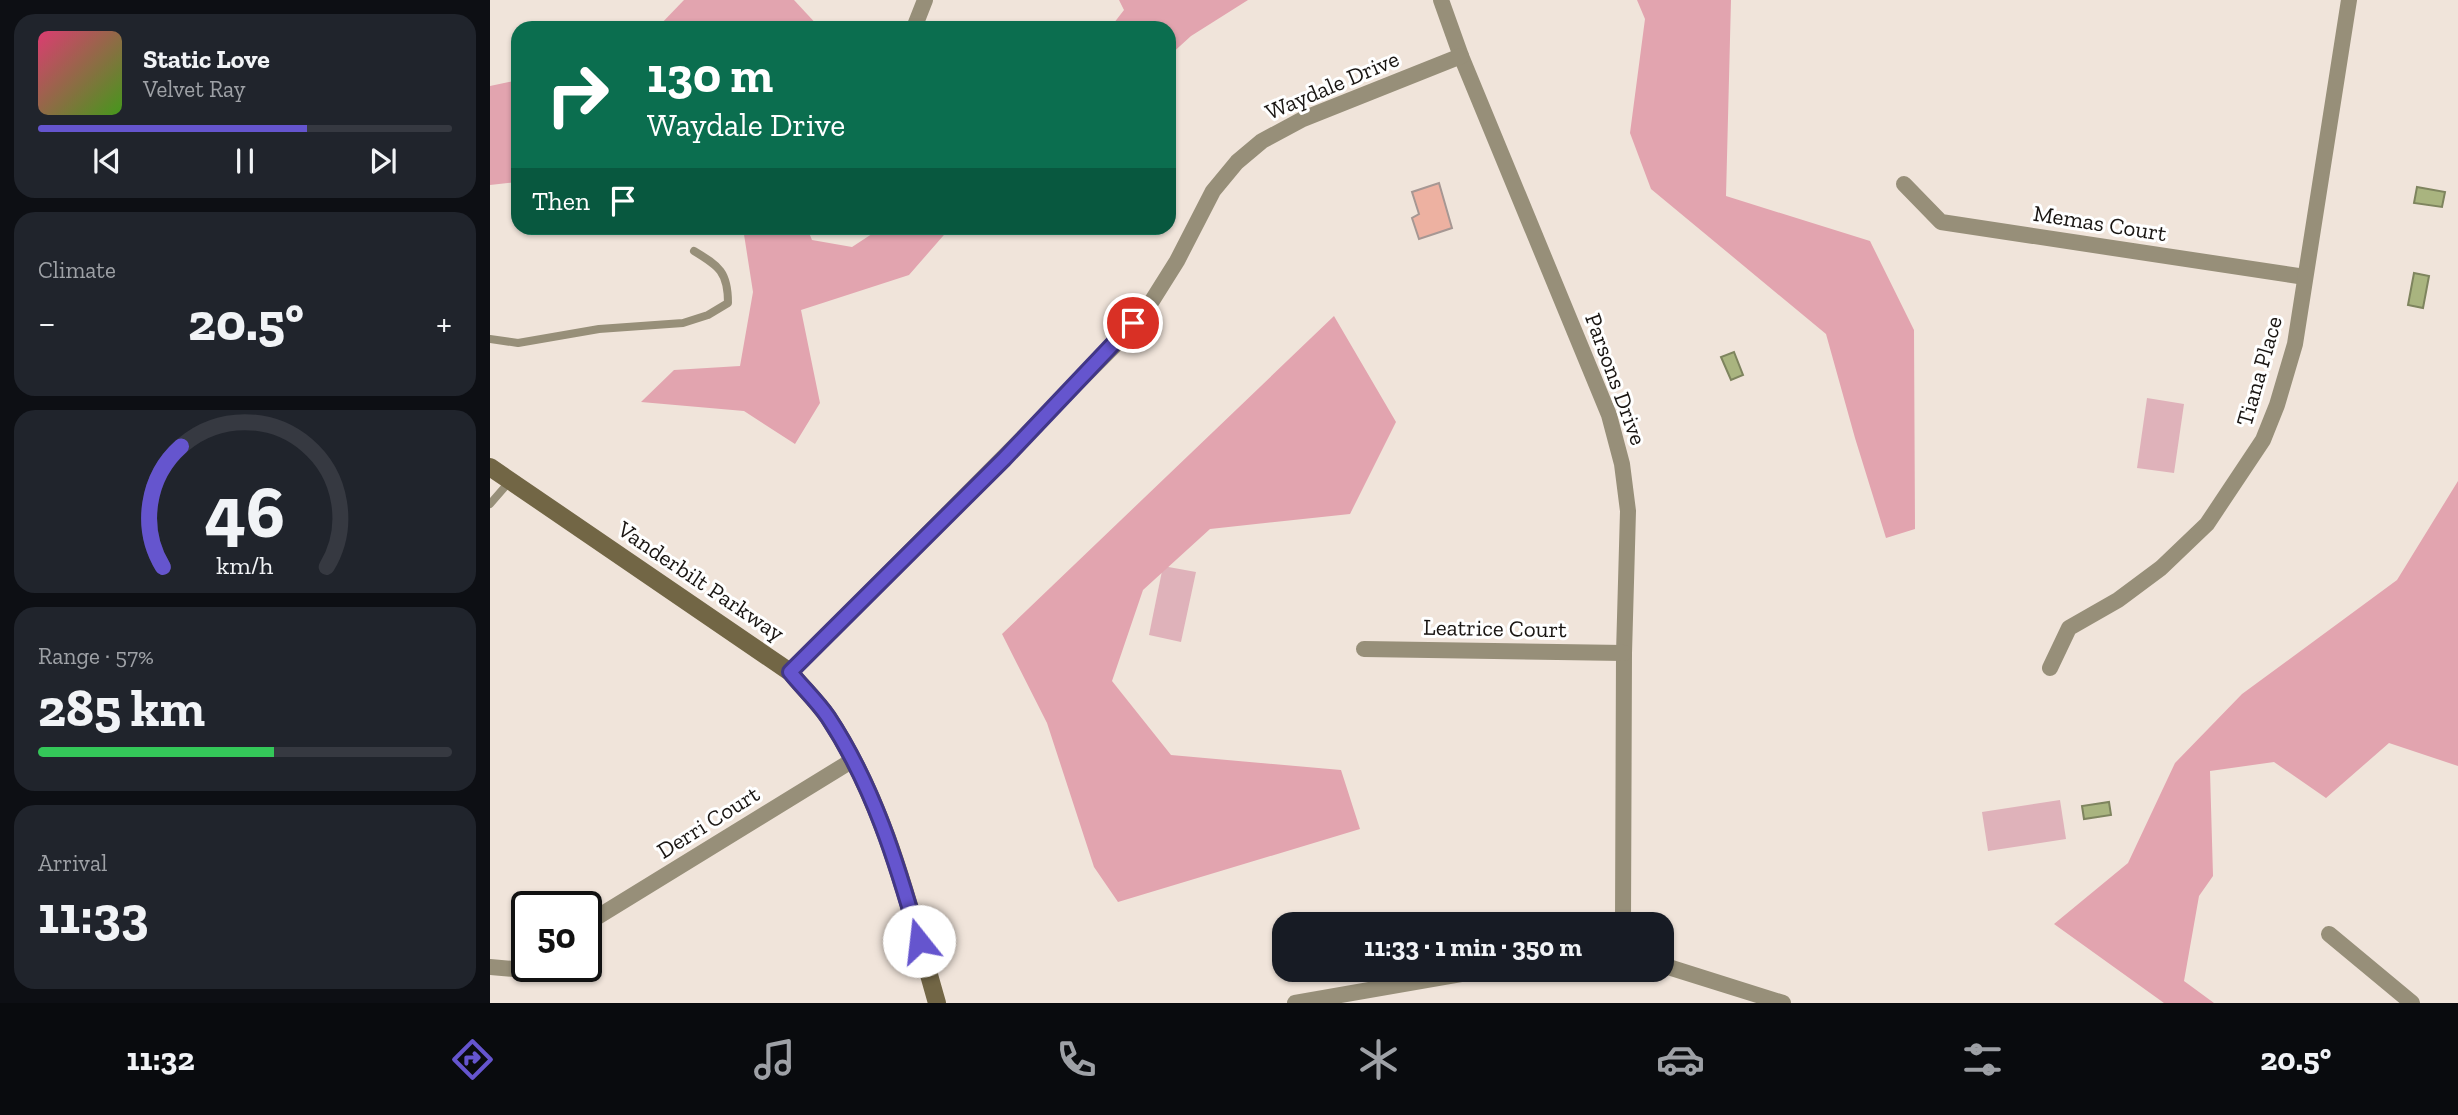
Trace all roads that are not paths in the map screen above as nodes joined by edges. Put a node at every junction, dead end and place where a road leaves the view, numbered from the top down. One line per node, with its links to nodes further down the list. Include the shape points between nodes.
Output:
1 (925, 0): 4 (street)
2 (1441, 0): 5 (street, Parsons Drive)
3 (2349, 0): 8 (street, Tiana Place)
4 (917, 21)
5 (1461, 56): 14 (street, Parsons Drive, via 1609,415 1628,511); 16 (street, Waydale Drive, via 1303,119 1262,141 1237,162 1213,191 1150,304 1117,343)
6 (1904, 184): 8 (street, Memas Court, via 1941,222)
7 (694, 251): 9 (lane, via 715,264 728,284 728,303 708,315 683,323 599,329 518,343)
8 (2305, 276): 15 (street, Tiana Place, via 2295,344 2277,405 2263,440 2238,481 2207,524 2161,568 2069,628)
9 (490, 340)
10 (490, 467): 11 (main road, Vanderbilt Parkway)
11 (510, 481): 12 (lane); 16 (main road, Vanderbilt Parkway)
12 (490, 503)
13 (1364, 649): 14 (street, Leatrice Court)
14 (1624, 653): 18 (street, Parsons Drive)
15 (2050, 668)
16 (790, 672): 17 (main road, Vanderbilt Parkway, via 827,716)
17 (853, 760): 19 (street, Derri Court); 25 (main road, Vanderbilt Parkway, via 878,812)
18 (1623, 912)
19 (602, 914)
20 (2329, 934): 28 (street)
21 (490, 967): 22 (street)
22 (511, 968)
23 (1674, 969): 27 (street)
24 (1415, 982): 26 (street)
25 (937, 1003)
26 (1295, 1003)
27 (1783, 1003)
28 (2412, 1003)

